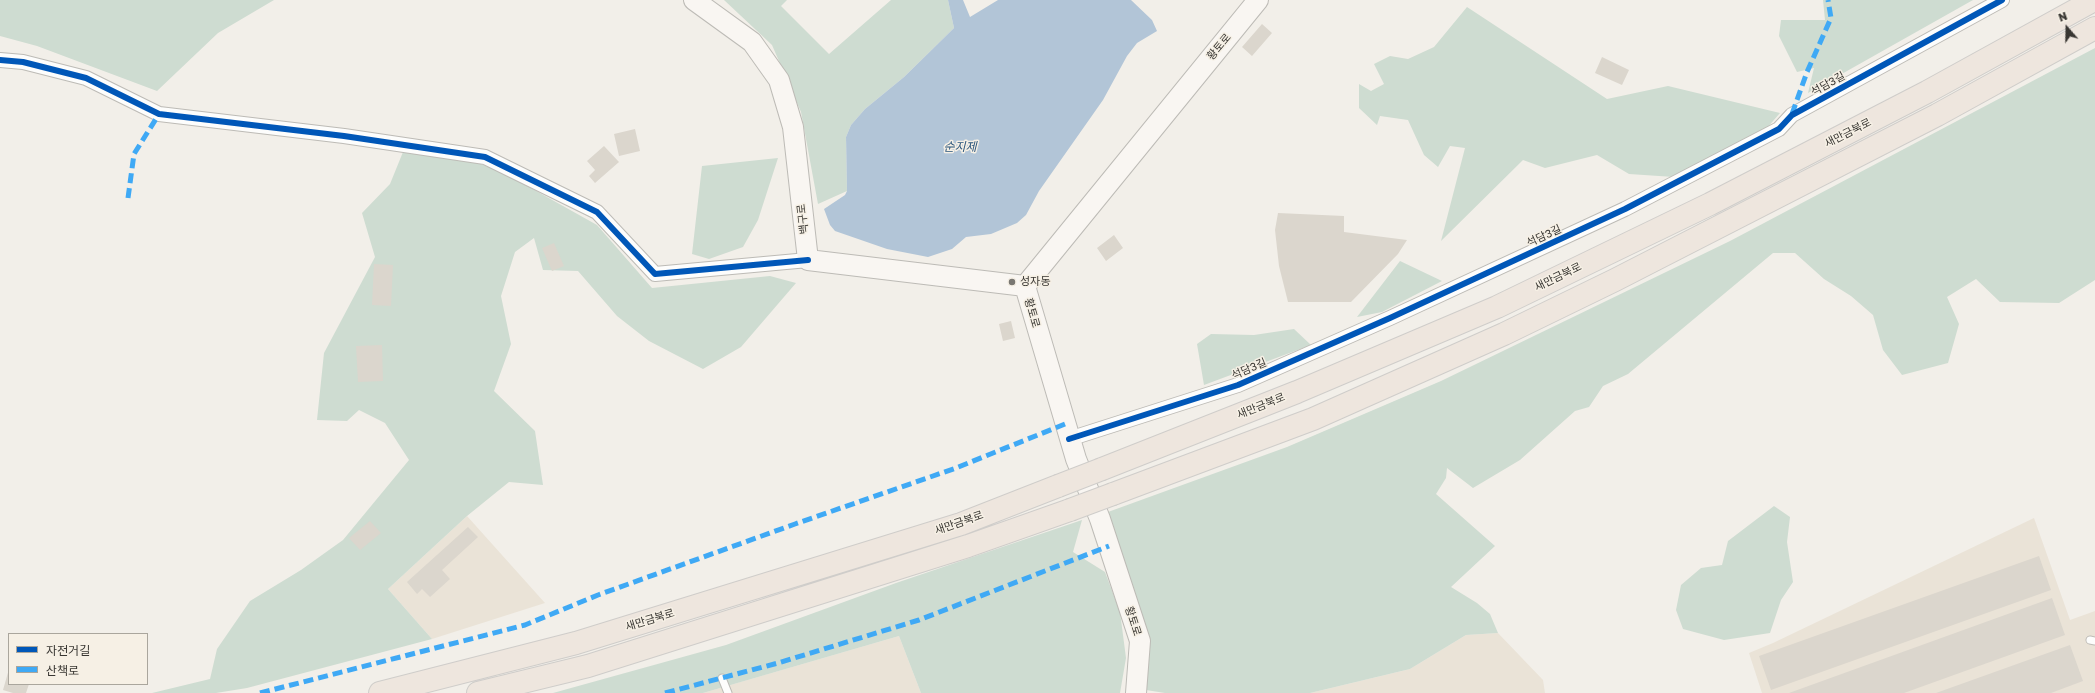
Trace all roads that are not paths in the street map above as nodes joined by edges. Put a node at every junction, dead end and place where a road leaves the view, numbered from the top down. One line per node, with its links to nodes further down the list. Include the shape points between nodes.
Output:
1 (694, 0): 7 (main road, 백구로, via 752,42 779,80 793,127)
2 (1258, 0): 8 (main road, 황토로)
3 (2002, 0): 9 (street, 석담3길, via 1792,115 1779,129 1625,209 1238,385)
4 (2094, 0): 11 (highway, 새만금북로, bridge, via 1927,92 1710,204 1497,307 1297,392 960,524 584,640)
5 (2095, 28): 12 (highway, bridge, via 1923,122 1615,280 1504,334 1313,419 968,546 588,666)
6 (0, 60): 7 (street, via 23,62 86,78 158,114 344,136 485,157 597,212 655,274)
7 (808, 260): 8 (main road)
8 (1024, 286): 9 (main road, 황토로)
9 (1070, 439): 14 (main road, 황토로, via 1100,519 1140,641)
10 (722, 678): 13 (lane)
11 (380, 693)
12 (478, 693)
13 (728, 693)
14 (1136, 693)

